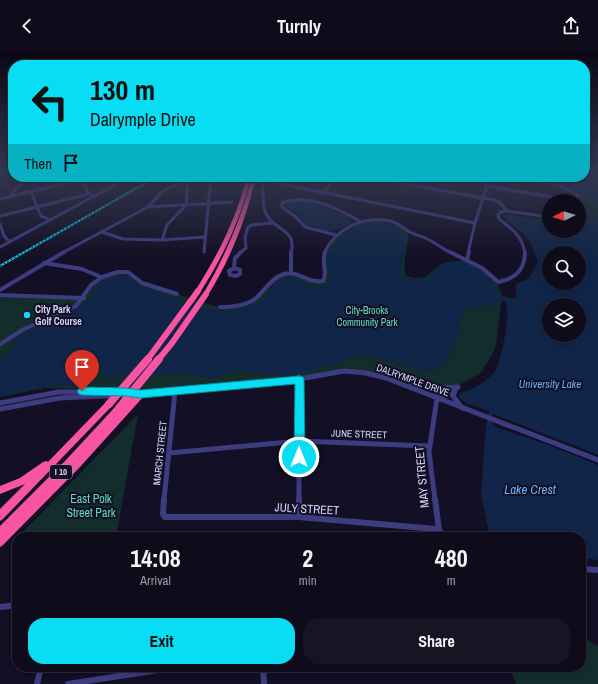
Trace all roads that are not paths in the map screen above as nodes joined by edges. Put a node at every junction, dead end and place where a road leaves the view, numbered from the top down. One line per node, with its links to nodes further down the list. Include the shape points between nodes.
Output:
1 (34, 201): 17 (street)
2 (58, 201): 17 (street)
3 (86, 201): 22 (street)
4 (153, 201): 18 (street)
5 (186, 201): 16 (street)
6 (241, 201): 56 (highway, I 10, bridge, via 229,237 198,291 159,345)
7 (248, 201): 67 (highway, I 10, bridge, via 232,246 206,294 172,342 119,408)
8 (264, 201): 24 (street, via 266,215)
9 (285, 201): 28 (street, via 282,207 304,226)
10 (305, 201): 23 (street, via 341,211)
11 (370, 201): 25 (street)
12 (482, 201): 25 (street)
13 (497, 201): 19 (street)
14 (232, 202): 15 (street)
15 (208, 204): 16 (street); 29 (street)
16 (186, 205): 18 (street); 30 (street, via 167,226)
17 (36, 207): 20 (street); 22 (street, via 41,216)
18 (148, 207): 27 (street)
19 (507, 211): 21 (street); 34 (street, via 498,215 499,219 520,237 526,259 522,271 507,281 497,281)
20 (0, 216)
21 (542, 216)
22 (51, 220): 31 (street)
23 (361, 222): 28 (street, via 340,231); 34 (street, via 393,221)
24 (273, 223): 36 (street, via 248,227 245,249 235,258); 37 (street, via 288,233 291,239)
25 (475, 223): 34 (street)
26 (0, 224): 31 (street, via 4,236)
27 (102, 232): 30 (street, via 123,239); 35 (street)
28 (336, 236): 37 (street, via 324,254 324,280 314,282 302,275)
29 (205, 237): 30 (street); 33 (street)
30 (162, 240)
31 (10, 242): 32 (street)
32 (0, 247)
33 (204, 252)
34 (467, 260)
35 (44, 264): 38 (street, via 82,269); 39 (street)
36 (234, 268)
37 (291, 273): 43 (street, via 274,278 253,300 236,306)
38 (101, 277): 40 (street, via 128,272 142,283); 42 (street, via 92,284)
39 (0, 290)
40 (177, 294)
41 (0, 295): 42 (street)
42 (84, 298): 44 (street, via 72,308 24,328)
43 (220, 307)
44 (0, 344)
45 (299, 378): 46 (street, DALRYMPLE DRIVE, via 353,371 374,374); 49 (street, DALRYMPLE DRIVE); 57 (street)
46 (400, 383): 47 (street); 51 (street, DALRYMPLE DRIVE)
47 (444, 387): 48 (street, via 458,387); 51 (street, MAY STREET, via 436,392)
48 (456, 388): 51 (street); 55 (street, via 454,398)
49 (175, 391): 50 (street, DALRYMPLE DRIVE); 59 (street, MARCH STREET)
50 (141, 394): 52 (street, DALRYMPLE DRIVE, via 74,392); 54 (street, DALRYMPLE DRIVE, via 60,398); 68 (highway)
51 (437, 398): 55 (street, DALRYMPLE DRIVE); 58 (street, MAY STREET)
52 (17, 400): 53 (street, DALRYMPLE DRIVE); 54 (street)
53 (0, 403)
54 (0, 407)
55 (462, 408): 60 (street, DALRYMPLE DRIVE)
56 (85, 430): 61 (highway, via 33,475); 62 (highway, I 10)
57 (299, 441): 58 (street, JUNE STREET); 59 (street, JUNE STREET); 64 (street)
58 (429, 446): 65 (street, MAY STREET)
59 (169, 453): 63 (street, MARCH STREET)
60 (598, 460)
61 (0, 490)
62 (0, 516)
63 (164, 516): 64 (street, JULY STREET)
64 (299, 518): 65 (street, JULY STREET)
65 (439, 530): 66 (street)
66 (441, 532)
67 (0, 533)
68 (0, 542)
69 (586, 569): 70 (street)
70 (598, 570)
71 (12, 606): 72 (street)
72 (0, 607)
73 (40, 672): 76 (street)
74 (146, 672): 77 (street)
75 (263, 672): 78 (street)
76 (36, 684)
77 (68, 684)
78 (264, 684)

